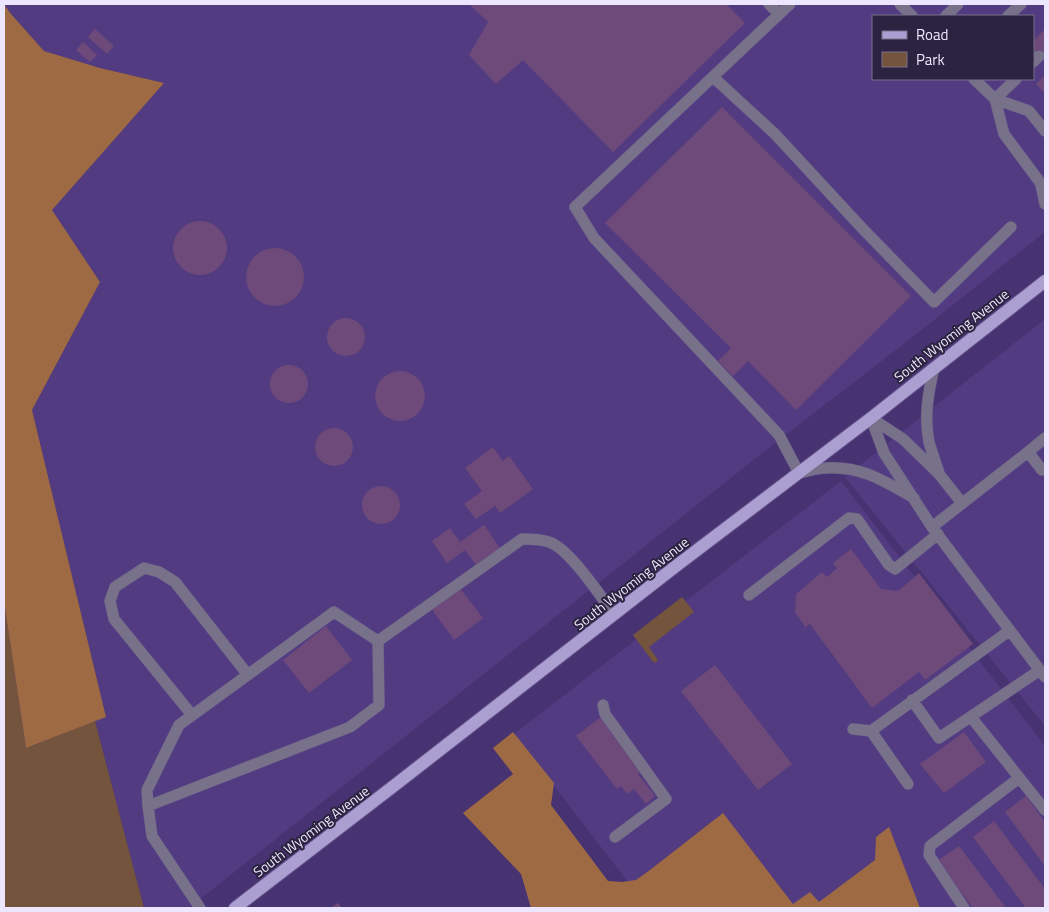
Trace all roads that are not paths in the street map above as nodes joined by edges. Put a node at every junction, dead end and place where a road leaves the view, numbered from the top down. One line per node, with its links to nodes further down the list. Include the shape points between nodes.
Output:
1 (769, 4): 6 (lane)
2 (790, 4): 6 (lane)
3 (900, 4): 7 (lane)
4 (958, 4): 8 (lane)
5 (1021, 4): 9 (lane)
6 (779, 14): 10 (lane)
7 (911, 15)
8 (947, 15)
9 (1009, 15)
10 (713, 77): 17 (lane, via 775,134 934,302); 24 (lane, via 575,207 594,238 779,435)
11 (975, 80): 13 (lane)
12 (1015, 80): 13 (lane)
13 (995, 99): 14 (lane, via 1029,111); 15 (lane, via 1004,134)
14 (1045, 131)
15 (1043, 187): 16 (lane)
16 (1045, 204)
17 (1011, 227)
18 (1045, 278): 19 (main road, South Wyoming Avenue)
19 (934, 368): 20 (main road, South Wyoming Avenue); 25 (lane, via 926,408 930,444)
20 (871, 418): 24 (main road, South Wyoming Avenue); 25 (lane, via 903,438); 26 (lane, via 884,453)
21 (1045, 438): 22 (lane)
22 (1028, 452): 23 (lane); 27 (lane)
23 (1042, 470)
24 (799, 472): 26 (lane, via 824,468 858,471); 30 (main road, South Wyoming Avenue)
25 (939, 474): 27 (lane)
26 (914, 498): 28 (lane)
27 (962, 503): 28 (lane)
28 (935, 530): 29 (lane, via 895,569 857,519 849,518); 31 (lane)
29 (749, 595)
30 (614, 614): 32 (lane, via 584,573 562,550 549,542 522,539); 47 (main road, South Wyoming Avenue)
31 (1009, 631): 33 (lane); 35 (lane)
32 (378, 641): 34 (lane, via 334,612); 43 (lane, via 379,705 350,727)
33 (1042, 674): 38 (lane)
34 (248, 675): 37 (lane); 37 (lane, via 176,582 144,568 115,587 110,601 114,619)
35 (912, 700): 38 (lane, via 939,738); 40 (lane)
36 (603, 705): 45 (lane, via 605,714 666,799)
37 (192, 715): 43 (lane, via 179,725 147,790)
38 (971, 717): 41 (lane)
39 (853, 729): 40 (lane)
40 (871, 731): 42 (lane)
41 (1020, 778): 44 (lane); 48 (lane, via 930,846 929,855)
42 (908, 784)
43 (148, 806): 46 (lane, via 152,836)
44 (1045, 810)
45 (615, 837)
46 (200, 908)
47 (234, 908)
48 (964, 908)

